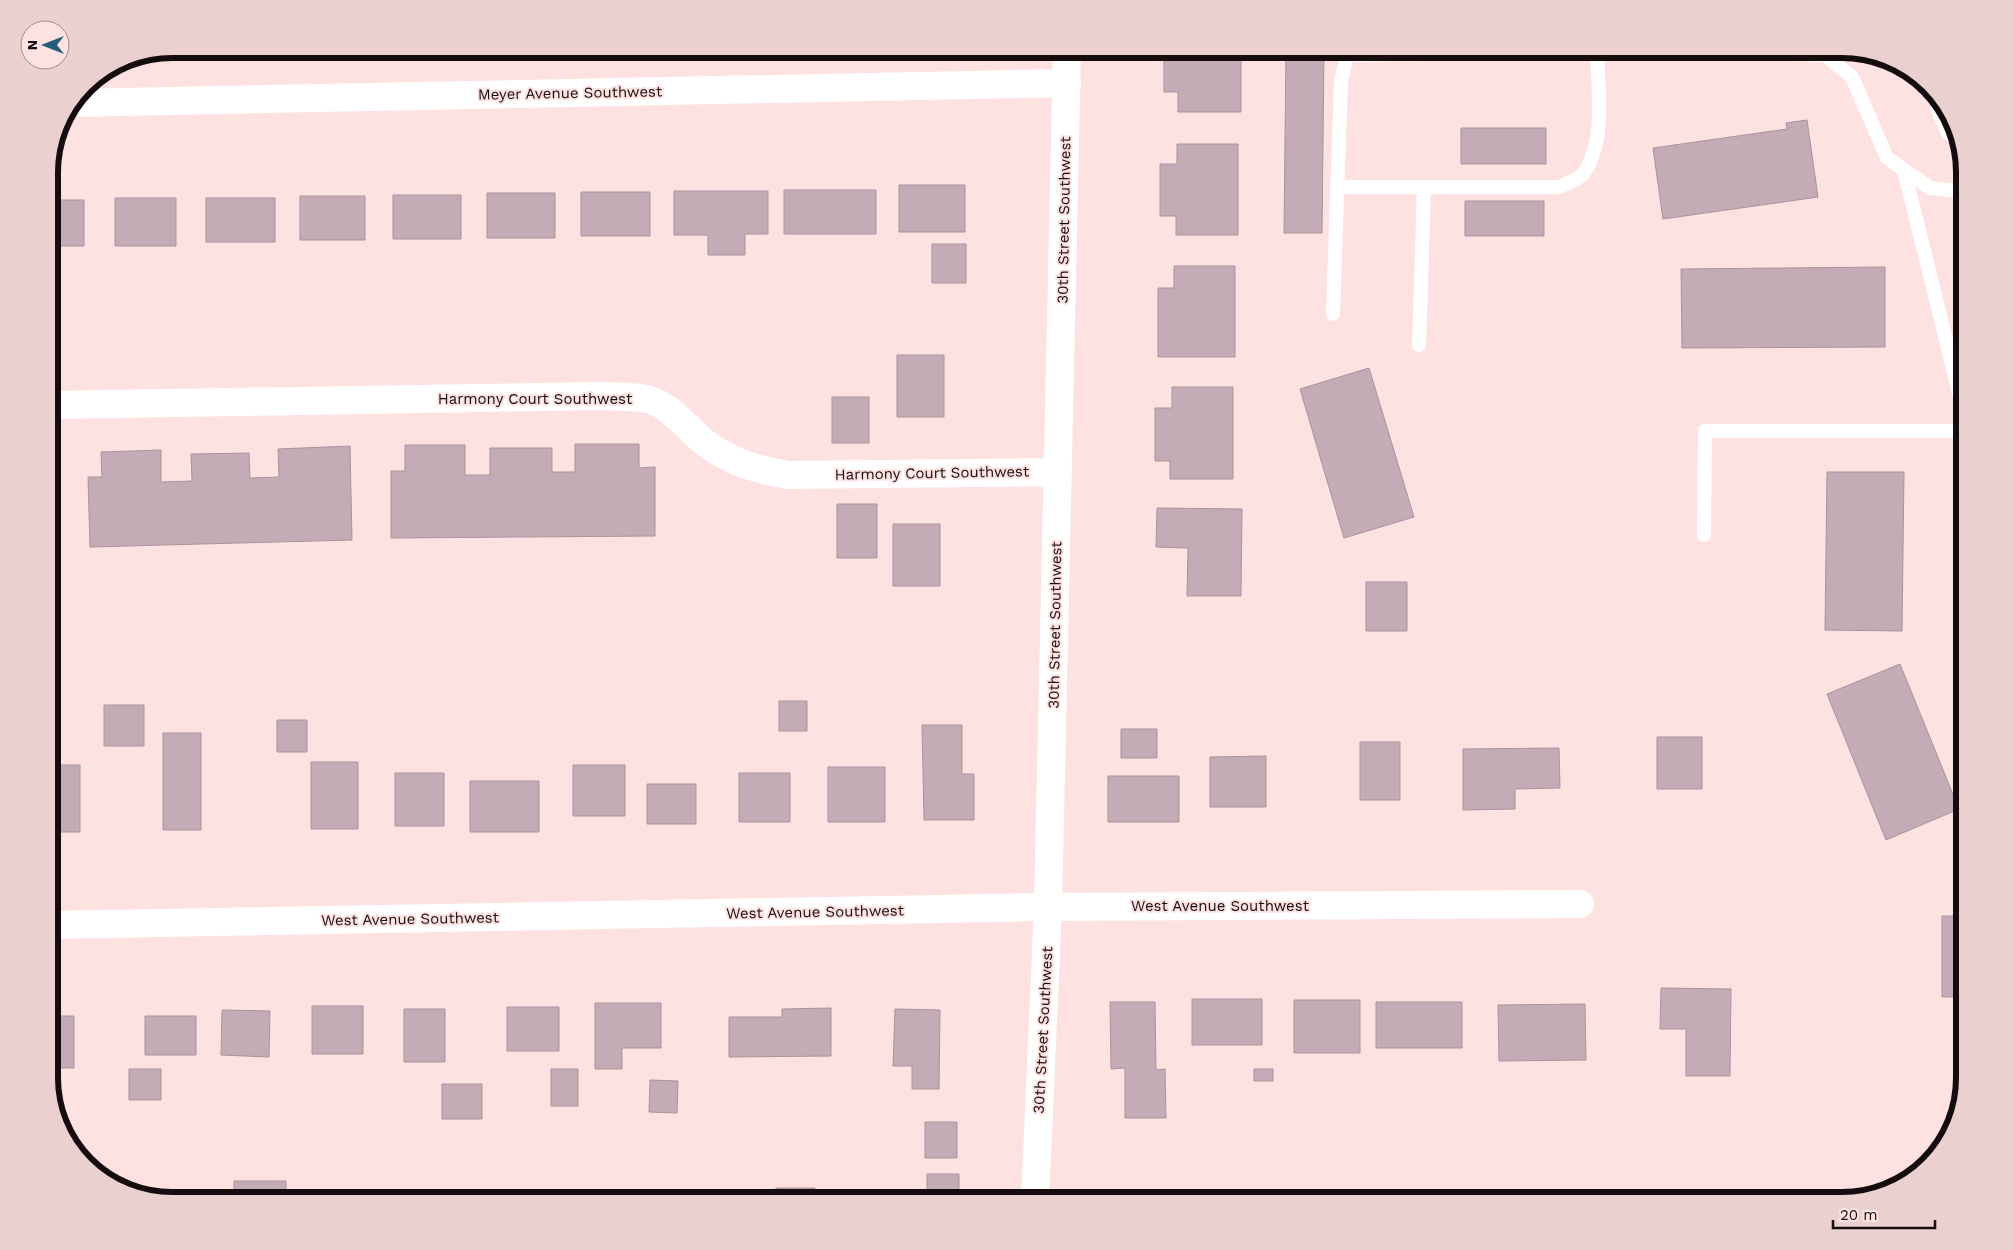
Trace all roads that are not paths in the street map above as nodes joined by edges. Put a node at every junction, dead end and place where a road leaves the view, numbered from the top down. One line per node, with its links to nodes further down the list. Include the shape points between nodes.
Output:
1 (1067, 58): 5 (street, 30th Street Southwest)
2 (1346, 58): 8 (lane, via 1341,81)
3 (1597, 58): 9 (lane, via 1596,145 1582,176 1559,187)
4 (1830, 58): 7 (lane, via 1852,77 1887,158)
5 (1067, 83): 6 (street, Meyer Avenue Southwest); 16 (street, 30th Street Southwest)
6 (80, 103)
7 (1904, 170): 10 (lane, via 1930,188); 13 (lane)
8 (1338, 187): 9 (lane); 11 (lane)
9 (1424, 187): 12 (lane)
10 (1955, 191)
11 (1333, 314)
12 (1419, 345)
13 (1955, 377)
14 (58, 405): 16 (street, Harmony Court Southwest, via 601,396 648,400 673,412 704,442 731,460 754,469 788,475)
15 (1955, 431): 17 (lane, via 1705,431)
16 (1058, 472): 19 (street, 30th Street Southwest)
17 (1704, 535)
18 (1580, 904): 19 (street, West Avenue Southwest)
19 (1048, 908): 20 (street, West Avenue Southwest); 21 (street, 30th Street Southwest)
20 (58, 925)
21 (1035, 1192)

